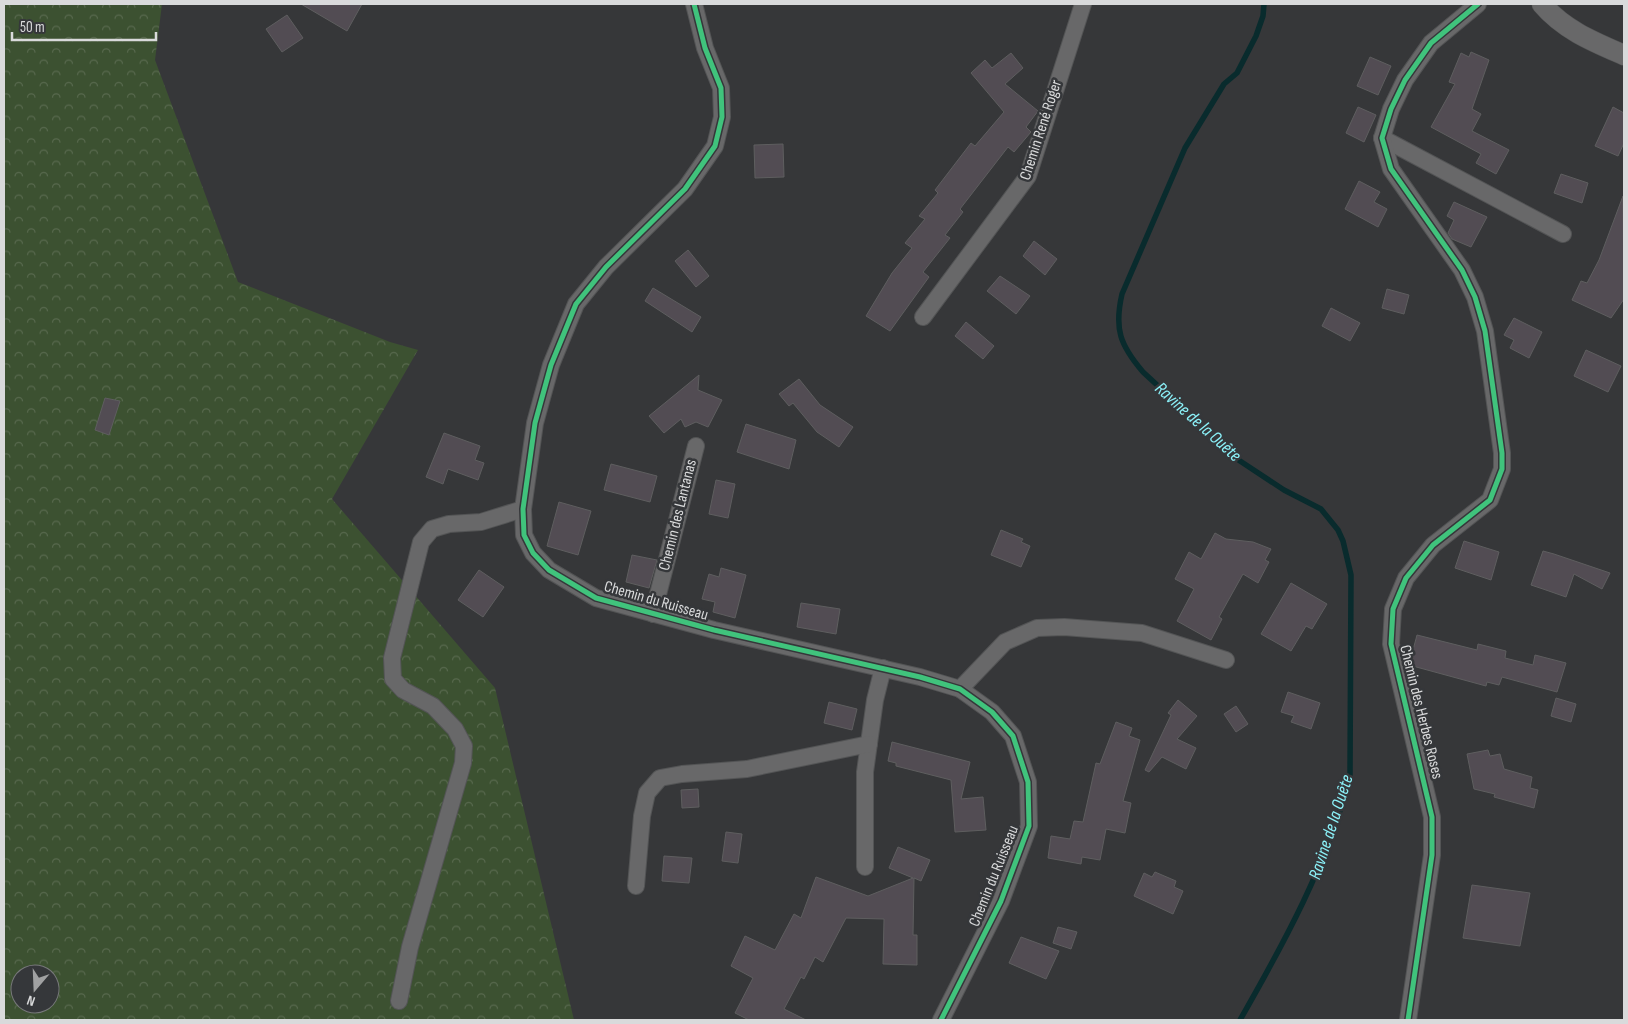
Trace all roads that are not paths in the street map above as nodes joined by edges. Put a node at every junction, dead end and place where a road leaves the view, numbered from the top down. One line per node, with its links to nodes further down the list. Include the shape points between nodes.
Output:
1 (694, 4): 10 (street, Chemin du Ruisseau, via 721,88 722,117 716,146 685,189 606,267 576,304 551,365 535,423)
2 (1083, 4): 8 (street, Chemin René Roger, via 1028,176)
3 (1478, 4): 6 (street, via 1431,43 1405,80)
4 (1542, 4): 5 (street, via 1570,29)
5 (1624, 55)
6 (1382, 138): 7 (street); 20 (street, Chemin des Herbes Roses, via 1391,169 1462,270 1475,297 1485,331 1502,452 1502,469 1490,500 1433,545 1406,578 1393,609 1391,644 1432,817 1432,855)
7 (1563, 234)
8 (923, 317)
9 (696, 446): 11 (street, Chemin des Lantanas)
10 (523, 509): 11 (street, Chemin du Ruisseau, via 524,535 533,553 549,570 596,598); 18 (street, via 481,522 449,524 432,529 421,542 410,584 392,658 393,679 403,690 433,706 456,729 464,746 463,763 410,947)
11 (654, 614): 13 (street, Chemin du Ruisseau)
12 (1226, 660): 14 (street, via 1142,633 1037,628 1005,642)
13 (883, 668): 14 (street, Chemin du Ruisseau); 15 (street)
14 (960, 689): 19 (street, Chemin du Ruisseau, via 992,712 1013,736 1028,782 1029,826 1001,901)
15 (869, 744): 16 (street, via 865,772); 17 (street, via 746,769 660,778 647,793)
16 (865, 867)
17 (636, 886)
18 (398, 1001)
19 (941, 1020)
20 (1408, 1020)

